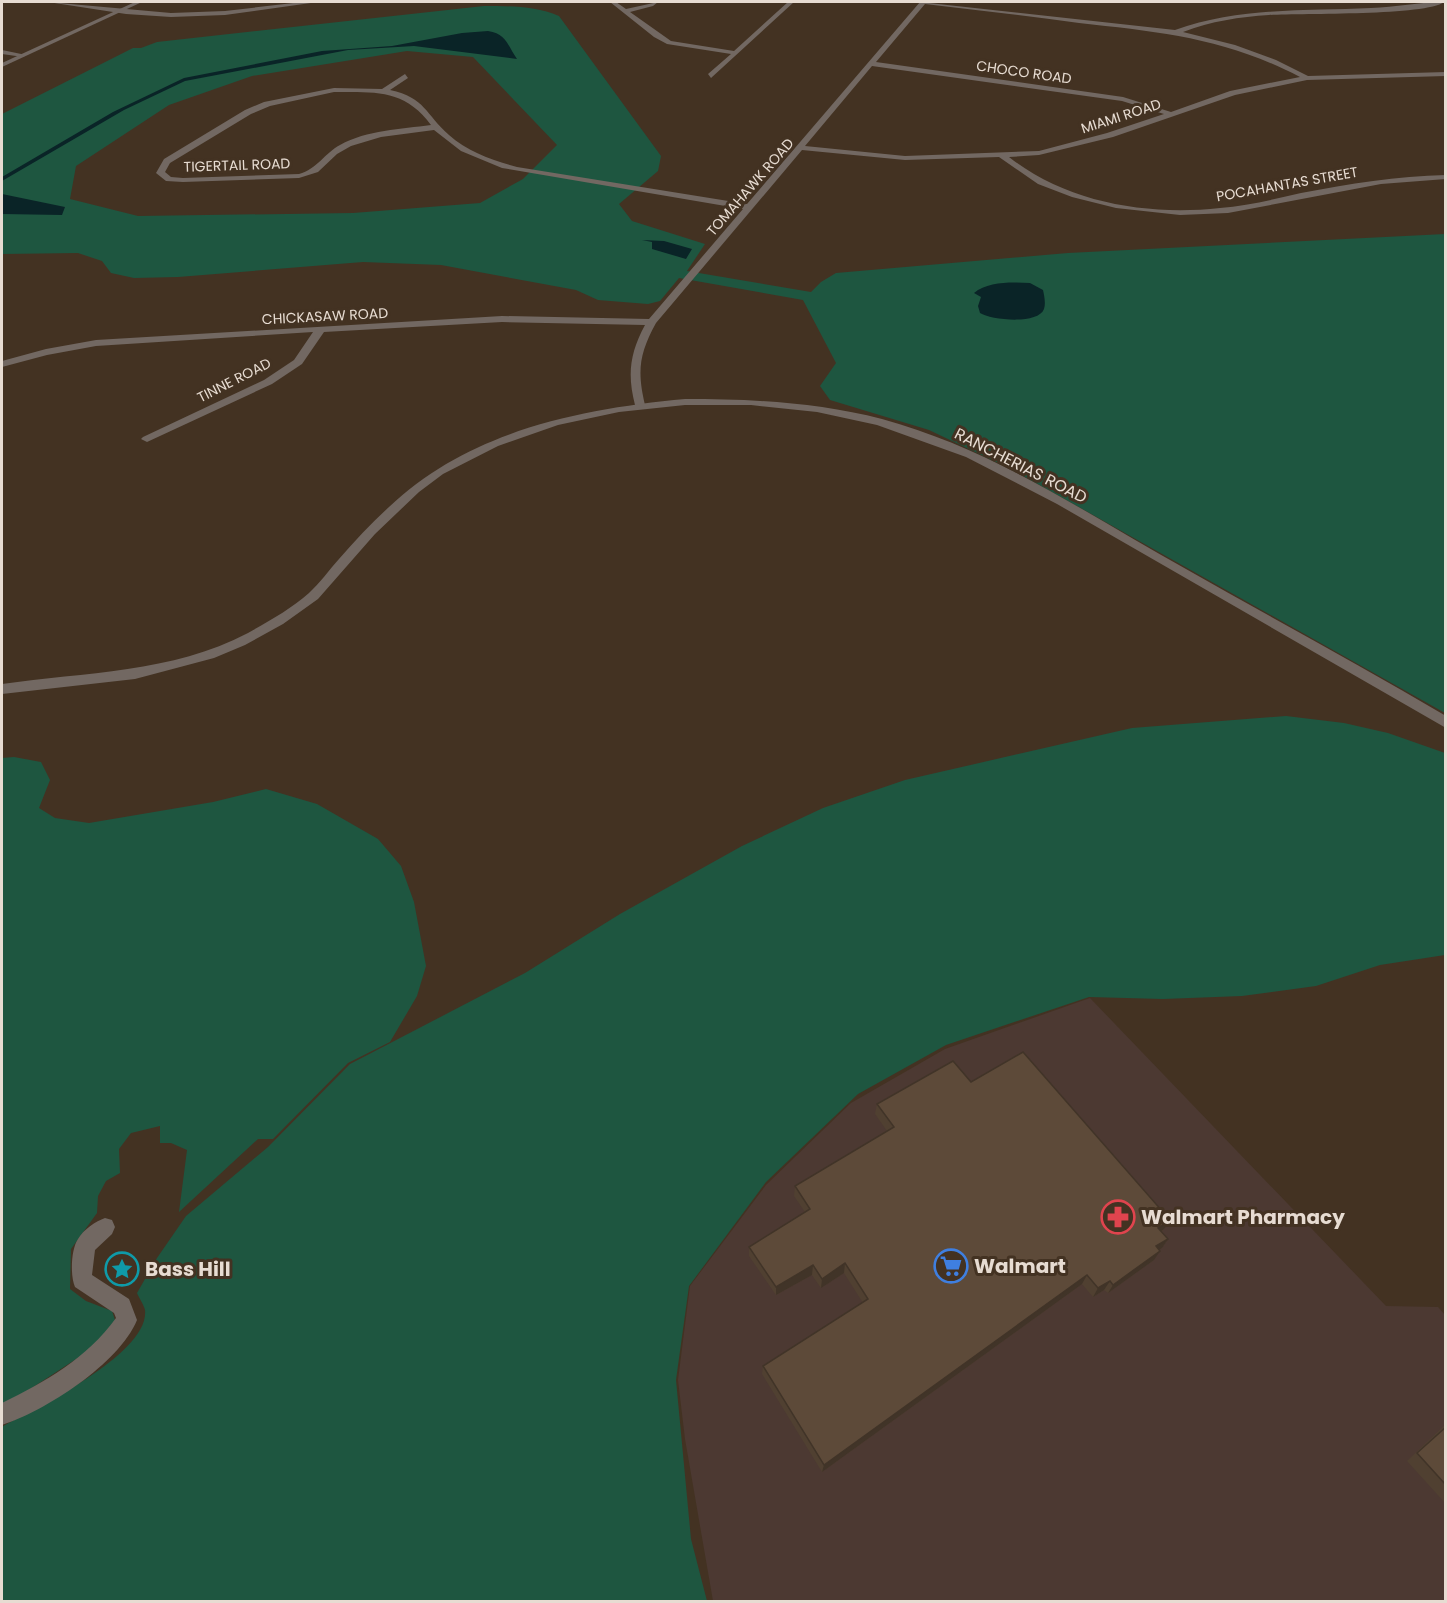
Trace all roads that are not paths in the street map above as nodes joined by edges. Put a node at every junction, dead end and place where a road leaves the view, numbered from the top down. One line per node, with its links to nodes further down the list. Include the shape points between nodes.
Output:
1 (51, 2): 11 (street)
2 (139, 2): 11 (street)
3 (300, 2): 4 (street); 11 (street, via 200,15)
4 (315, 2)
5 (613, 2): 10 (street)
6 (655, 2): 10 (street)
7 (791, 2): 14 (street)
8 (923, 2): 12 (street); 16 (street, TOMAHAWK ROAD)
9 (1441, 2): 12 (street, via 1396,9 1240,16 1211,20)
10 (625, 10): 14 (street, via 669,43)
11 (119, 11): 15 (street)
12 (1176, 32): 21 (street, via 1233,46)
13 (2, 52): 15 (street)
14 (737, 53): 20 (street)
15 (23, 55): 17 (street)
16 (872, 64): 23 (street, CHOCO ROAD, via 1123,99); 25 (street, TOMAHAWK ROAD)
17 (2, 65)
18 (1446, 74): 21 (street, MIAMI ROAD)
19 (405, 75): 22 (street)
20 (711, 76)
21 (1307, 78): 23 (street, MIAMI ROAD, via 1233,93)
22 (383, 92): 24 (street, TIGERTAIL ROAD, via 410,99 422,107); 24 (street, TIGERTAIL ROAD, via 334,90 267,104 167,161 160,173 169,179 183,180 299,176 314,173 331,153 349,144 374,136)
23 (1172, 114): 26 (street, MIAMI ROAD, via 1063,148)
24 (436, 127): 28 (street, TIGERTAIL ROAD, via 452,144 485,161)
25 (801, 148): 26 (street, MIAMI ROAD, via 905,158); 28 (street, TOMAHAWK ROAD)
26 (1002, 155): 27 (street, POCAHANTAS STREET, via 1055,189 1144,210 1186,213 1221,211 1378,181)
27 (1446, 177)
28 (750, 207): 29 (street, TOMAHAWK ROAD)
29 (652, 322): 30 (street, CHICKASAW ROAD, via 502,319); 32 (street, TOMAHAWK ROAD, via 638,347 633,377)
30 (320, 330): 31 (street, CHICKASAW ROAD, via 96,343); 33 (street, TINNE ROAD, via 298,362 268,382)
31 (2, 364)
32 (640, 405): 34 (street, RANCHERIAS ROAD, via 520,435 438,473 381,519 314,594 278,621 216,652 134,675); 35 (street, RANCHERIAS ROAD, via 735,401 787,404 886,424 943,443 1013,476)
33 (147, 439)
34 (2, 689)
35 (1446, 723)
36 (105, 1227): 37 (street, via 86,1245 82,1280 122,1306 127,1320 116,1338 84,1367)
37 (2, 1414)

